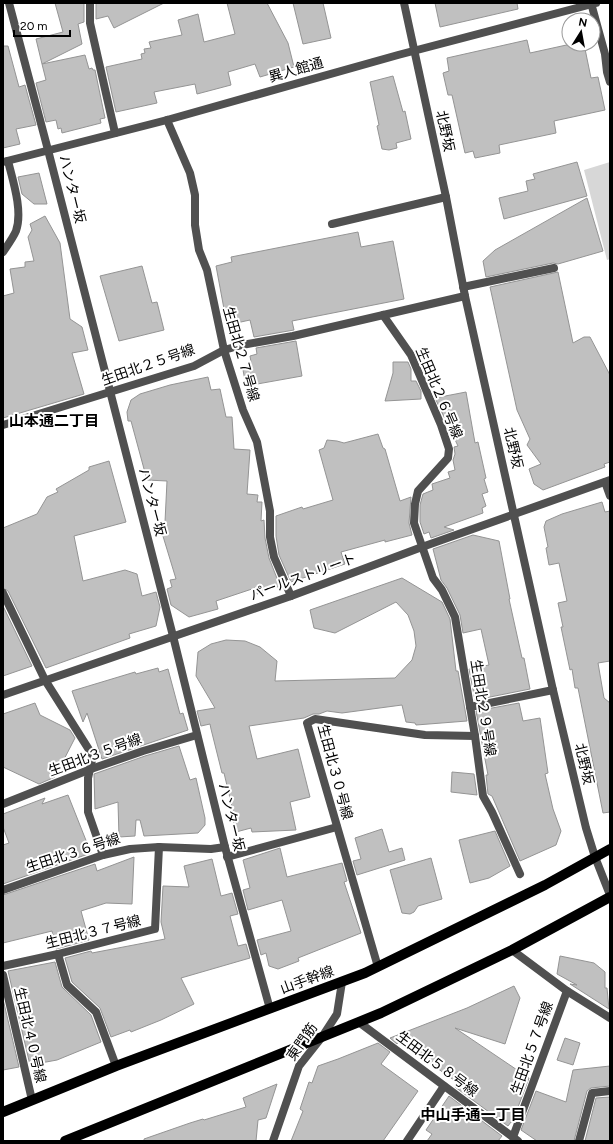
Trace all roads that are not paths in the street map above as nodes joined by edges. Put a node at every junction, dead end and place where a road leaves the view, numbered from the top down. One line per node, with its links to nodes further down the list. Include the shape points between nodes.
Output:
1 (8, 3): 9 (street, ハンター坂)
2 (90, 3): 8 (street, via 90,23)
3 (404, 3): 5 (street, 北野坂)
4 (592, 4): 5 (street, 異人館通); 6 (street)
5 (415, 51): 7 (street, 異人館通); 11 (street, 北野坂)
6 (610, 82)
7 (166, 120): 8 (street, 異人館通); 18 (street, 生田北２７号線, via 190,173 195,195 195,225 199,250 207,270)
8 (115, 133): 9 (street, 異人館通)
9 (48, 150): 10 (street, 異人館通); 19 (street, ハンター坂)
10 (6, 161): 13 (street, via 18,206 19,220 16,232)
11 (446, 197): 12 (street); 15 (street, 北野坂)
12 (332, 224)
13 (3, 252)
14 (554, 268): 15 (street)
15 (463, 287): 16 (street, 北野坂)
16 (465, 296): 17 (street, 生田北２５号線); 23 (street, 北野坂)
17 (384, 315): 18 (street, 生田北２５号線); 24 (street, 生田北２６号線, via 411,355 442,425 449,449 448,458 418,491 414,523)
18 (224, 350): 19 (street, 生田北２５号線, via 194,366); 26 (street, 生田北２７号線, via 243,410 257,442 270,511 270,537 274,557)
19 (110, 392): 20 (street, 生田北２５号線); 27 (street, ハンター坂)
20 (3, 425)
21 (607, 481): 22 (street); 23 (street, パールストリート)
22 (610, 496)
23 (515, 514): 24 (street, パールストリート); 29 (street, 北野坂)
24 (422, 547): 26 (street, パールストリート); 31 (street, 生田北２９号線, via 433,578 455,617)
25 (3, 593): 28 (street)
26 (290, 596): 27 (street, パールストリート)
27 (173, 636): 28 (street, パールストリート); 32 (street, ハンター坂)
28 (45, 680): 30 (street, パールストリート); 34 (street, via 93,756)
29 (553, 690): 31 (street); 42 (street, 北野坂)
30 (3, 695)
31 (470, 707): 33 (street, 生田北２９号線)
32 (198, 736): 34 (street, 生田北３５号線); 38 (street, ハンター坂)
33 (475, 736): 36 (street, 生田北３０号線, via 424,735 315,719 306,723); 43 (street, 生田北２９号線, via 483,796)
34 (91, 768): 35 (street, 生田北３５号線); 40 (street, via 88,778 88,812)
35 (3, 804)
36 (337, 827): 41 (street); 49 (street, 生田北３０号線)
37 (159, 847): 38 (street, 生田北３６号線); 40 (street, 生田北３６号線, via 130,849); 47 (street, 生田北３７号線, via 155,929)
38 (225, 847): 41 (street, ハンター坂)
39 (610, 850): 42 (main road, 山手幹線)
40 (103, 855): 44 (street, 生田北３６号線)
41 (227, 857): 53 (street, ハンター坂)
42 (595, 857): 45 (street, 北野坂); 49 (main road, 山手幹線, via 545,885)
43 (520, 874)
44 (3, 890)
45 (610, 896): 46 (main road)
46 (512, 950): 52 (street); 55 (main road)
47 (58, 954): 48 (street, 生田北３７号線); 57 (street, via 66,985 96,1012)
48 (3, 966)
49 (378, 967): 51 (main road, 山手幹線)
50 (3, 975): 60 (street, 生田北４０号線)
51 (342, 982): 53 (main road, 山手幹線); 56 (street, 東門筋, via 337,1014)
52 (567, 991): 54 (street); 62 (street, 生田北５７号線)
53 (270, 1009): 57 (main road, 山手幹線)
54 (610, 1018)
55 (360, 1023): 56 (main road); 58 (street, 生田北５８号線)
56 (322, 1037): 63 (main road); 64 (street, 東門筋, via 299,1066)
57 (116, 1066): 60 (main road, 山手幹線)
58 (444, 1086): 62 (street, 生田北５８号線); 65 (street)
59 (610, 1090): 66 (street, via 592,1093)
60 (32, 1100): 61 (main road, 山手幹線)
61 (3, 1112)
62 (516, 1139)
63 (65, 1141)
64 (273, 1141)
65 (407, 1141)
66 (579, 1141)

